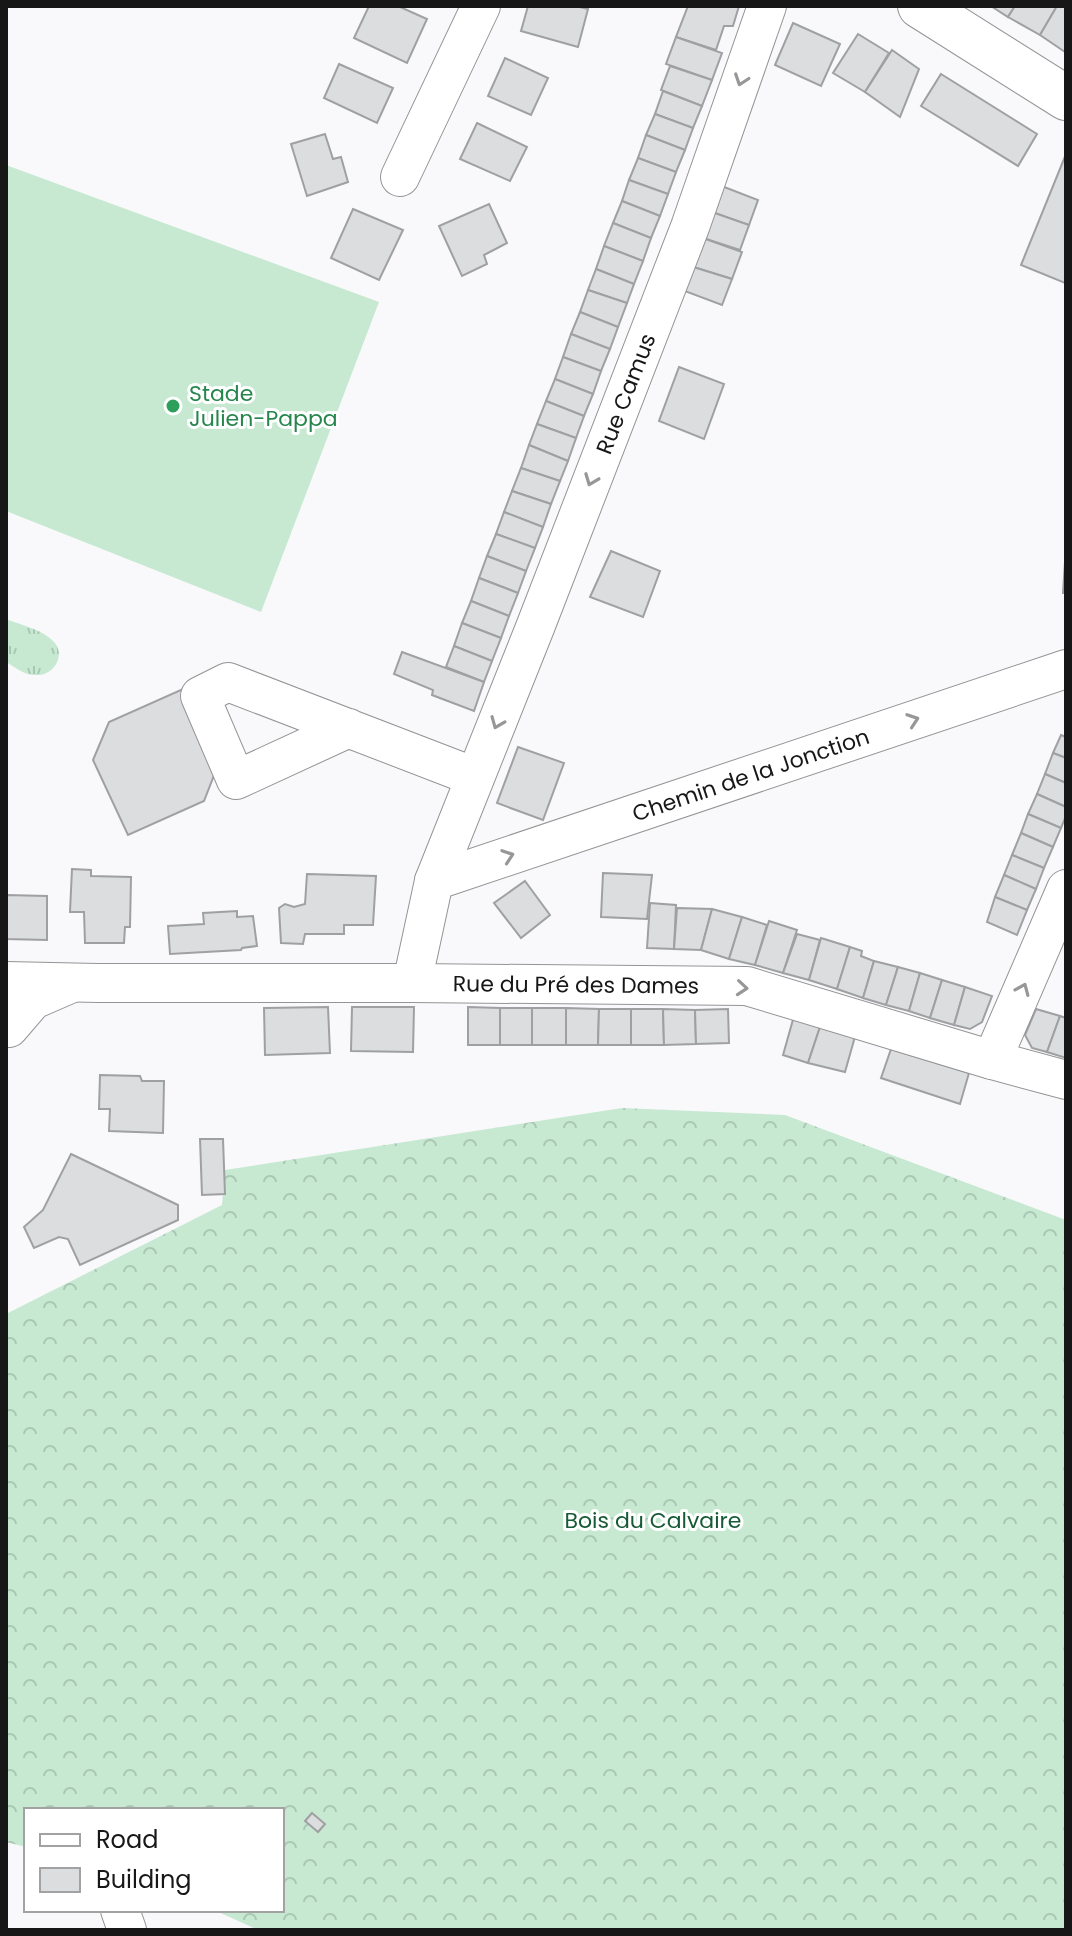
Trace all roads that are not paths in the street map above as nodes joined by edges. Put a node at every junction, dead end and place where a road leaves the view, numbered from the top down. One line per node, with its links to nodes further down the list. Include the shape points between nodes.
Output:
1 (481, 6): 5 (street)
2 (767, 6): 8 (street, Rue Camus, one-way to 8, via 690,227)
3 (920, 6): 4 (main road)
4 (1066, 98)
5 (400, 177)
6 (1066, 669): 9 (street, Chemin de la Jonction, one-way to 6)
7 (349, 728): 8 (street)
8 (475, 777): 9 (street, Rue Camus)
9 (434, 881): 13 (street, Rue Camus)
10 (1066, 889): 15 (street, one-way to 10)
11 (6, 981): 12 (street, Rue du Pré des Dames)
12 (71, 983): 13 (street, Rue du Pré des Dames); 14 (street, Rue du Pré des Dames, via 33,1000)
13 (412, 983): 15 (street, Rue du Pré des Dames, one-way to 15, via 747,986)
14 (7, 1025)
15 (992, 1060): 16 (street, Rue du Pré des Dames)
16 (1066, 1080)

